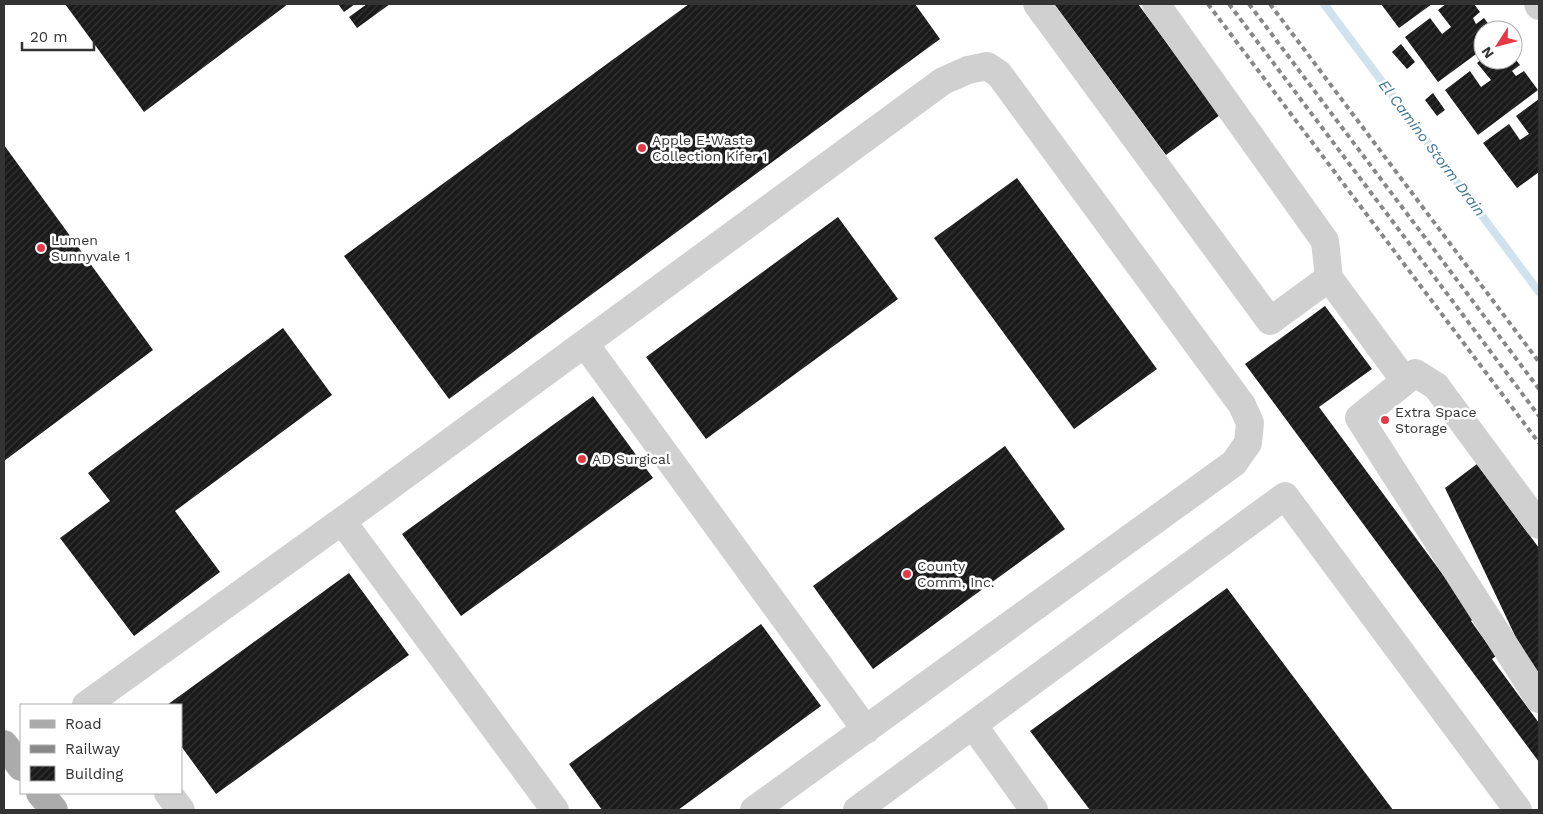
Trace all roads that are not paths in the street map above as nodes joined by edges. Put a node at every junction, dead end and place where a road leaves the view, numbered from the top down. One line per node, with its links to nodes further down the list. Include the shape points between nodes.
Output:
1 (1036, 4): 3 (lane, via 1270,321)
2 (1156, 4): 3 (lane, via 1325,241)
3 (1329, 278): 5 (lane)
4 (585, 344): 6 (lane); 11 (lane); 11 (lane, via 943,81 987,66 999,74 1236,397 1250,423 1248,442 1234,464)
5 (1405, 381): 7 (lane, via 1415,373 1436,386); 8 (lane, via 1359,418)
6 (342, 522): 9 (lane); 17 (lane)
7 (1539, 525)
8 (1539, 699)
9 (96, 702)
10 (973, 725): 14 (lane); 19 (lane); 20 (lane, via 1285,496)
11 (866, 730): 18 (lane)
12 (41, 794): 15 (main road)
13 (169, 794): 16 (lane)
14 (861, 809)
15 (54, 810)
16 (181, 810)
17 (554, 810)
18 (754, 810)
19 (1034, 810)
20 (1518, 810)

